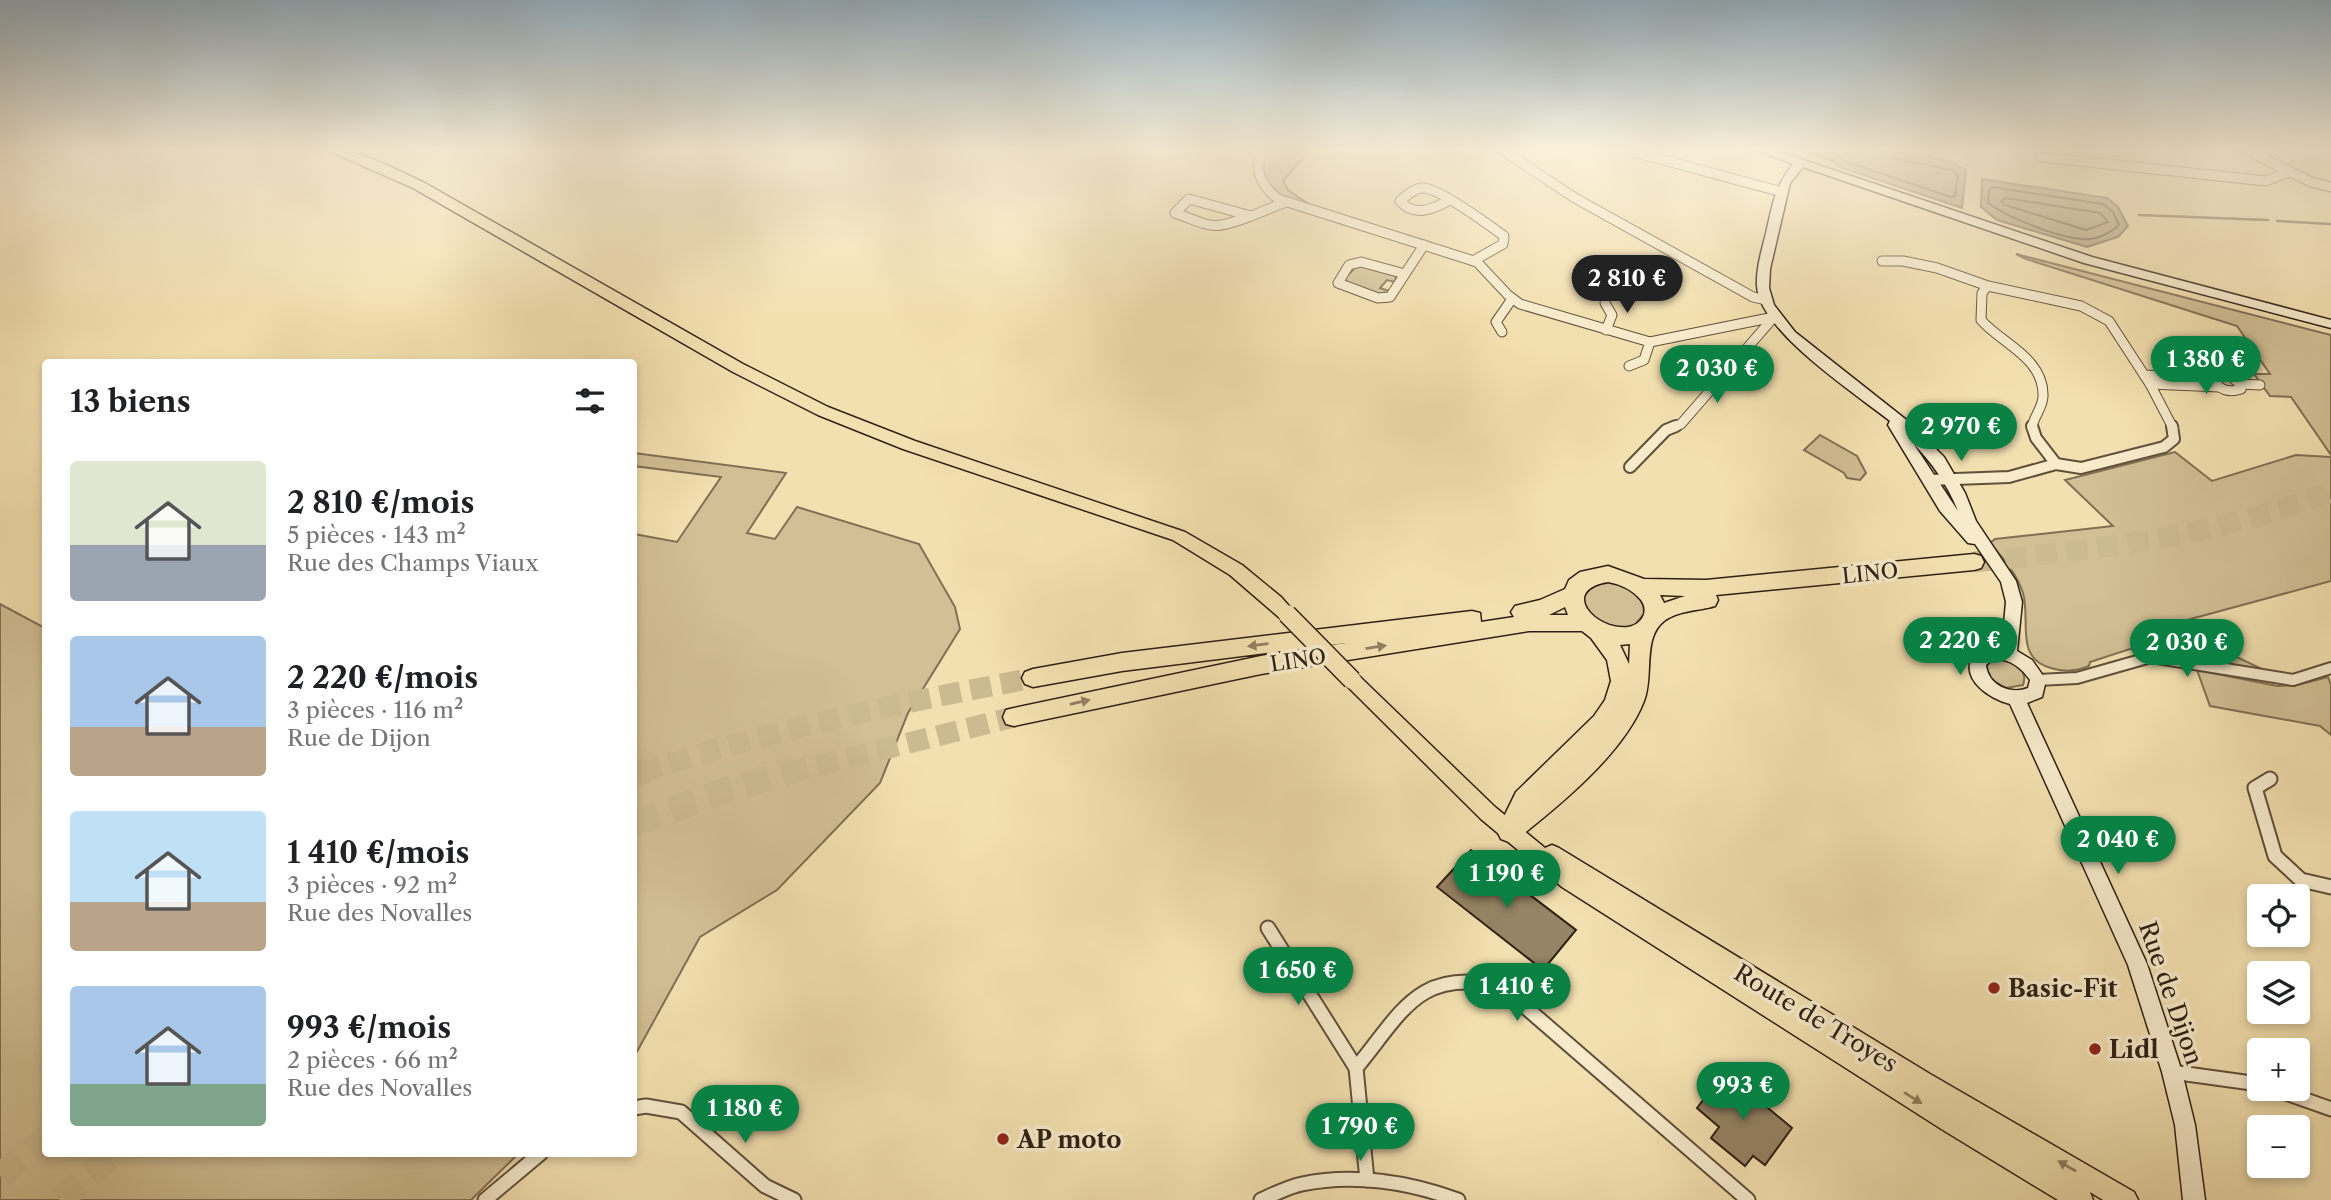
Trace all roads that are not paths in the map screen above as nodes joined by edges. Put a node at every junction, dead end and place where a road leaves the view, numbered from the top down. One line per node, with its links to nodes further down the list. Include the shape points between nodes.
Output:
1 (453, 205): 49 (main road, bridge, via 738,368 823,411 1199,545 1239,570 1287,614 1424,753)
2 (1183, 205): 12 (street, via 1175,213 1217,227)
3 (1211, 205): 12 (street)
4 (1279, 205): 12 (street)
5 (1296, 205): 13 (street)
6 (1404, 205): 7 (street, via 1422,212)
7 (1439, 205)
8 (1454, 205): 14 (street, via 1505,239)
9 (1588, 205): 19 (street)
10 (1779, 205): 19 (street, via 1763,273)
11 (1925, 205): 22 (street, via 2088,260)
12 (1252, 216)
13 (1424, 245): 14 (street); 16 (street)
14 (1473, 261): 18 (street, via 1487,269)
15 (1882, 261): 17 (street, via 1894,259 1965,276)
16 (1405, 274): 16 (street, via 1385,299 1338,283 1355,262)
17 (1986, 288): 28 (street, via 2094,311 2113,325); 33 (street, via 1981,320 2025,356 2040,378 2043,400 2032,430)
18 (1512, 299): 23 (street); 24 (street, via 1496,322)
19 (1766, 300): 21 (street)
20 (1605, 303): 23 (street, via 1612,315)
21 (1774, 317): 25 (street); 32 (street); 34 (street, via 1681,424 1666,430)
22 (2331, 324)
23 (1606, 330): 25 (street)
24 (1502, 332)
25 (1650, 342): 26 (street, via 1644,360)
26 (1629, 366)
27 (2213, 378): 28 (street); 29 (street, via 2225,375); 31 (street)
28 (2147, 379): 31 (street); 33 (street, via 2174,427 2171,442 2081,468)
29 (2240, 384): 30 (street); 31 (street, via 2241,389 2235,391)
30 (2260, 385)
31 (2220, 387)
32 (1886, 412): 35 (street, via 1925,445); 36 (street)
33 (2056, 464): 35 (street, via 2010,477)
34 (1630, 467)
35 (1951, 479): 36 (street); 37 (street)
36 (1929, 480): 37 (street)
37 (1982, 564): 38 (highway, LINO, via 1706,588); 40 (highway, LINO, via 1691,602 1672,607); 42 (street, via 2008,581 2014,602)
38 (1640, 587): 39 (highway, LINO, via 1615,575 1595,575 1580,582); 40 (highway, via 1652,601)
39 (1572, 595): 41 (highway, via 1576,611); 44 (highway, LINO, one-way to 44, via 1544,608 1514,613 1122,662)
40 (1647, 624): 41 (highway, LINO, via 1618,636); 49 (highway, via 1639,683 1622,722 1533,813)
41 (1592, 627): 47 (highway, LINO, one-way to 41, via 1261,665 1529,623); 49 (highway, via 1613,647 1622,666 1619,697 1603,720 1524,800)
42 (2008, 654): 45 (street, via 2028,664); 46 (street, via 1982,656 1977,669 1995,691)
43 (2331, 668): 45 (street, via 2293,680 2151,657 2077,678)
44 (1033, 678)
45 (2038, 680): 46 (street, via 2036,692)
46 (2016, 698): 53 (street, Rue de Dijon, via 2137,964)
47 (1014, 717)
48 (2270, 779): 50 (street, via 2255,788 2275,856 2301,880)
49 (1509, 831): 65 (main road, one-way to 65, via 1569,880); 66 (main road, Route de Troyes, one-way to 49)
50 (2331, 887)
51 (1268, 928): 52 (street)
52 (1356, 1068): 59 (street); 64 (street, via 1416,998 1435,984 1455,978 1501,986)
53 (2172, 1072): 54 (street); 67 (street, Rue de Dijon, via 2185,1125)
54 (2247, 1082)
55 (2309, 1101): 57 (street)
56 (637, 1108): 61 (street, via 681,1112 765,1186)
57 (2331, 1109)
58 (536, 1157): 60 (street)
59 (1367, 1180): 62 (street, via 1305,1183); 63 (street, via 1410,1185)
60 (485, 1200)
61 (794, 1200)
62 (1261, 1200)
63 (1458, 1200)
64 (1748, 1200)
65 (2081, 1200)
66 (2126, 1200)
67 (2194, 1200)

